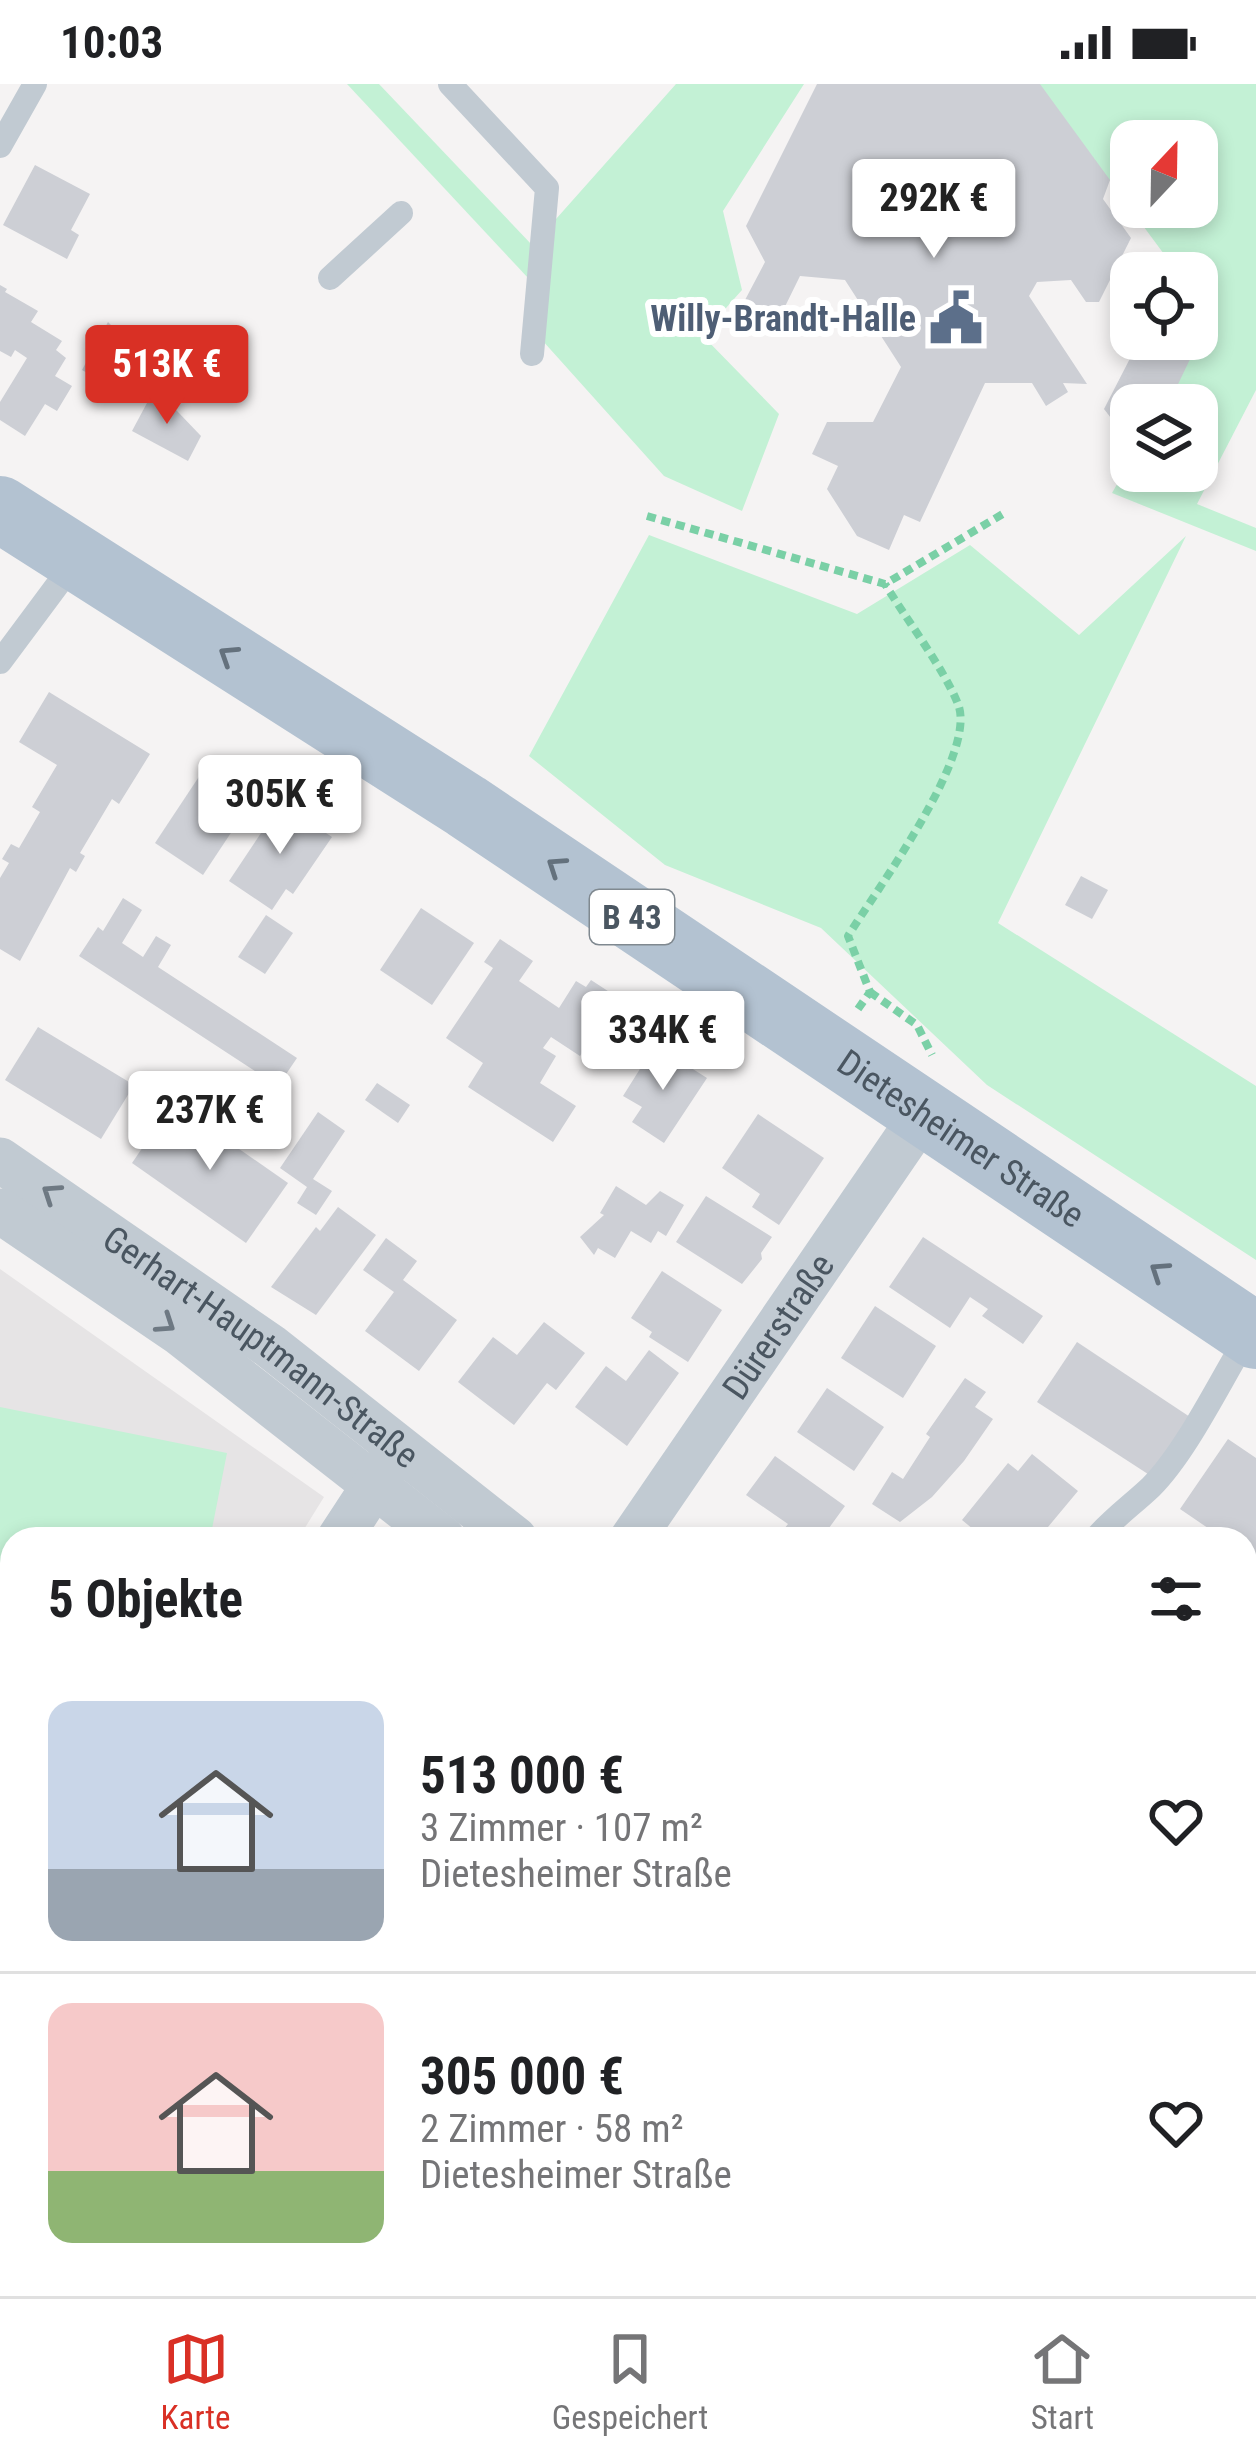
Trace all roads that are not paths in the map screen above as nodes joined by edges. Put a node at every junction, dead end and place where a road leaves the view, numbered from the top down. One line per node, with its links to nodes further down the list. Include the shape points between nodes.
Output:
1 (35, 84): 3 (lane)
2 (450, 84): 6 (lane, via 547,188)
3 (0, 146)
4 (401, 213): 5 (lane)
5 (330, 278)
6 (532, 354)
7 (0, 509): 8 (main road, Dietesheimer Straße / B 43)
8 (77, 558): 9 (lane); 10 (main road, Dietesheimer Straße / B 43, one-way to 8, via 466,806)
9 (0, 662)
10 (922, 1114): 13 (main road, Dietesheimer Straße / B 43, one-way to 10); 19 (street, Dürerstraße)
11 (0, 1160): 14 (street, Gerhart-Hauptmann-Straße, one-way to 11)
12 (0, 1211): 15 (street, Gerhart-Hauptmann-Straße, one-way to 15, via 181,1334)
13 (1253, 1334): 20 (lane, via 1168,1466)
14 (401, 1445): 15 (street); 18 (street, Gerhart-Hauptmann-Straße)
15 (375, 1485): 16 (street); 17 (street, Gerhart-Hauptmann-Straße)
16 (348, 1527)
17 (428, 1527)
18 (500, 1527)
19 (640, 1527)
20 (1106, 1527)

